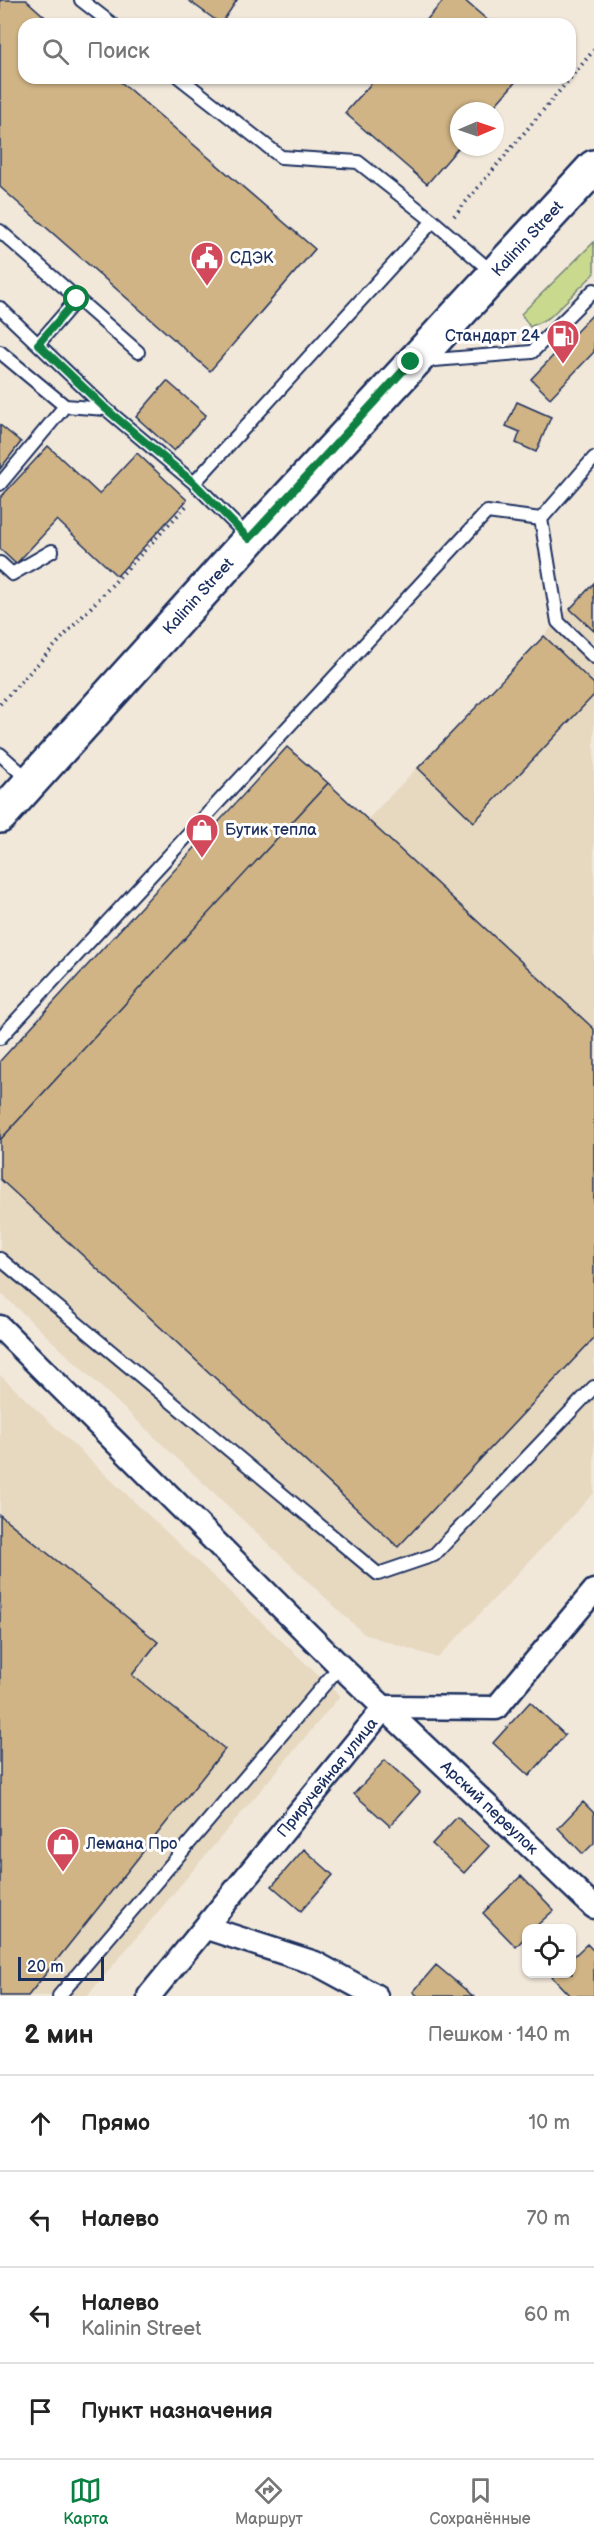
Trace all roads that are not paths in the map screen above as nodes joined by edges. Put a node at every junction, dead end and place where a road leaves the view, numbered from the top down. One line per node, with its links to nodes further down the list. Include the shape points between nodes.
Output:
1 (81, 0): 2 (lane)
2 (104, 18)
3 (188, 84): 5 (lane, via 281,157 358,162)
4 (594, 166): 7 (main road, Kalinin Street)
5 (433, 221): 7 (lane); 18 (lane)
6 (0, 231): 9 (lane)
7 (494, 274): 14 (main road, Kalinin Street)
8 (594, 290): 14 (lane, via 532,352)
9 (77, 299): 11 (lane); 13 (lane)
10 (0, 308): 11 (lane)
11 (38, 344): 16 (lane)
12 (0, 352): 15 (lane)
13 (138, 352)
14 (411, 362): 21 (main road, Kalinin Street)
15 (65, 406): 16 (lane); 19 (lane)
16 (106, 409): 18 (lane)
17 (594, 458): 20 (lane)
18 (194, 483): 21 (lane)
19 (0, 484)
20 (541, 519): 24 (lane, via 558,622); 28 (lane, via 487,512)
21 (249, 539): 26 (main road, Kalinin Street)
22 (52, 551): 23 (lane, via 12,574)
23 (0, 563)
24 (594, 657)
25 (0, 754): 26 (lane)
26 (31, 782): 27 (main road, Kalinin Street)
27 (0, 816)
28 (0, 1038)
29 (0, 1259): 31 (lane, via 378,1574 434,1555)
30 (0, 1328): 33 (street, Арский переулок)
31 (594, 1387)
32 (594, 1591): 34 (street, Приручейная улица, via 496,1708)
33 (340, 1666): 34 (street, Арский переулок); 37 (lane)
34 (385, 1707): 35 (street, Арский переулок); 36 (street, Приручейная улица)
35 (594, 1907)
36 (207, 1928): 38 (street, Приручейная улица); 39 (street, via 315,1964)
37 (59, 1996)
38 (149, 1996)
39 (376, 1996)

